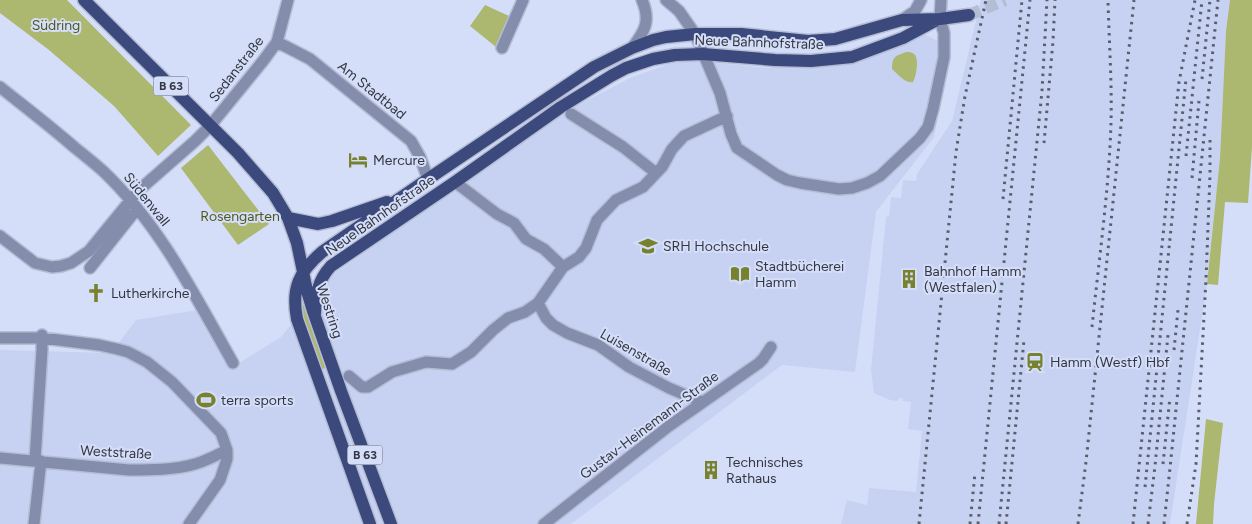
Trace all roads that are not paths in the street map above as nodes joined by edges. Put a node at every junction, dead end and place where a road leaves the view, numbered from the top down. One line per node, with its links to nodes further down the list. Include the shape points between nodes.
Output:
1 (84, 0): 19 (main road, B 63)
2 (288, 0): 12 (street, Sedanstraße)
3 (523, 0): 13 (street)
4 (642, 0): 14 (street, via 646,22)
5 (666, 0): 11 (street, via 679,11)
6 (921, 0): 10 (street, via 914,11)
7 (940, 0): 9 (street)
8 (969, 15): 9 (main road)
9 (940, 19): 10 (main road, Neue Bahnhofstraße); 15 (main road, Neue Bahnhofstraße, via 903,38 852,57 811,61); 18 (street, via 944,54 928,127 880,176 867,184 840,189 800,183 777,175 737,148)
10 (902, 20): 11 (main road, Neue Bahnhofstraße, via 835,39 808,41 741,34)
11 (695, 34): 14 (main road, Neue Bahnhofstraße, via 666,37); 15 (street)
12 (277, 42): 19 (street, Sedanstraße); 21 (street, Am Stadtbad, via 310,60 411,141)
13 (502, 48)
14 (632, 48): 21 (main road, Neue Bahnhofstraße, via 594,67)
15 (703, 54): 18 (street); 22 (main road, Neue Bahnhofstraße, via 653,59 619,72 561,107)
16 (0, 87): 24 (street, Südenwall, via 103,171)
17 (571, 114): 20 (street, via 624,147)
18 (726, 116): 20 (street, via 684,136)
19 (210, 126): 24 (street, Sedanstraße, via 147,182); 26 (main road, B 63, via 258,174)
20 (656, 173): 28 (street, via 642,187 616,200 597,220 586,248)
21 (428, 179): 23 (main road, Neue Bahnhofstraße)
22 (455, 182): 28 (street, via 514,223 526,239); 32 (main road, Neue Bahnhofstraße, via 331,266 319,283)
23 (404, 196): 26 (main road, via 318,224); 30 (main road, Neue Bahnhofstraße, via 322,252)
24 (131, 201): 27 (street, Sedanstraße, via 89,250 61,266 52,268 35,263); 36 (street, Südenwall, via 183,274)
25 (132, 215): 29 (street)
26 (288, 218): 30 (main road, B 63)
27 (0, 236)
28 (563, 267): 31 (street)
29 (90, 268)
30 (303, 272): 32 (main road, Westring / B 63); 44 (main road, Westring / B 63, via 294,297 297,319)
31 (538, 303): 37 (street, via 508,318 471,352 452,364 418,364 392,372 368,387 362,387); 38 (street, Luisenstraße, via 552,325 598,345 629,367)
32 (315, 314): 45 (main road, Westring / B 63)
33 (42, 337): 34 (street); 39 (street, via 117,349 147,362 172,382 221,433); 41 (street)
34 (0, 338)
35 (771, 347): 38 (street, Gustav-Heinemann-Straße, via 759,363)
36 (233, 363)
37 (349, 376)
38 (702, 402): 46 (street, Gustav-Heinemann-Straße)
39 (227, 450): 41 (street, Weststraße, via 196,464 150,470); 43 (street, via 220,480)
40 (0, 458): 41 (street, Weststraße)
41 (38, 461): 42 (street)
42 (34, 524)
43 (189, 524)
44 (370, 524)
45 (391, 524)
46 (544, 524)

